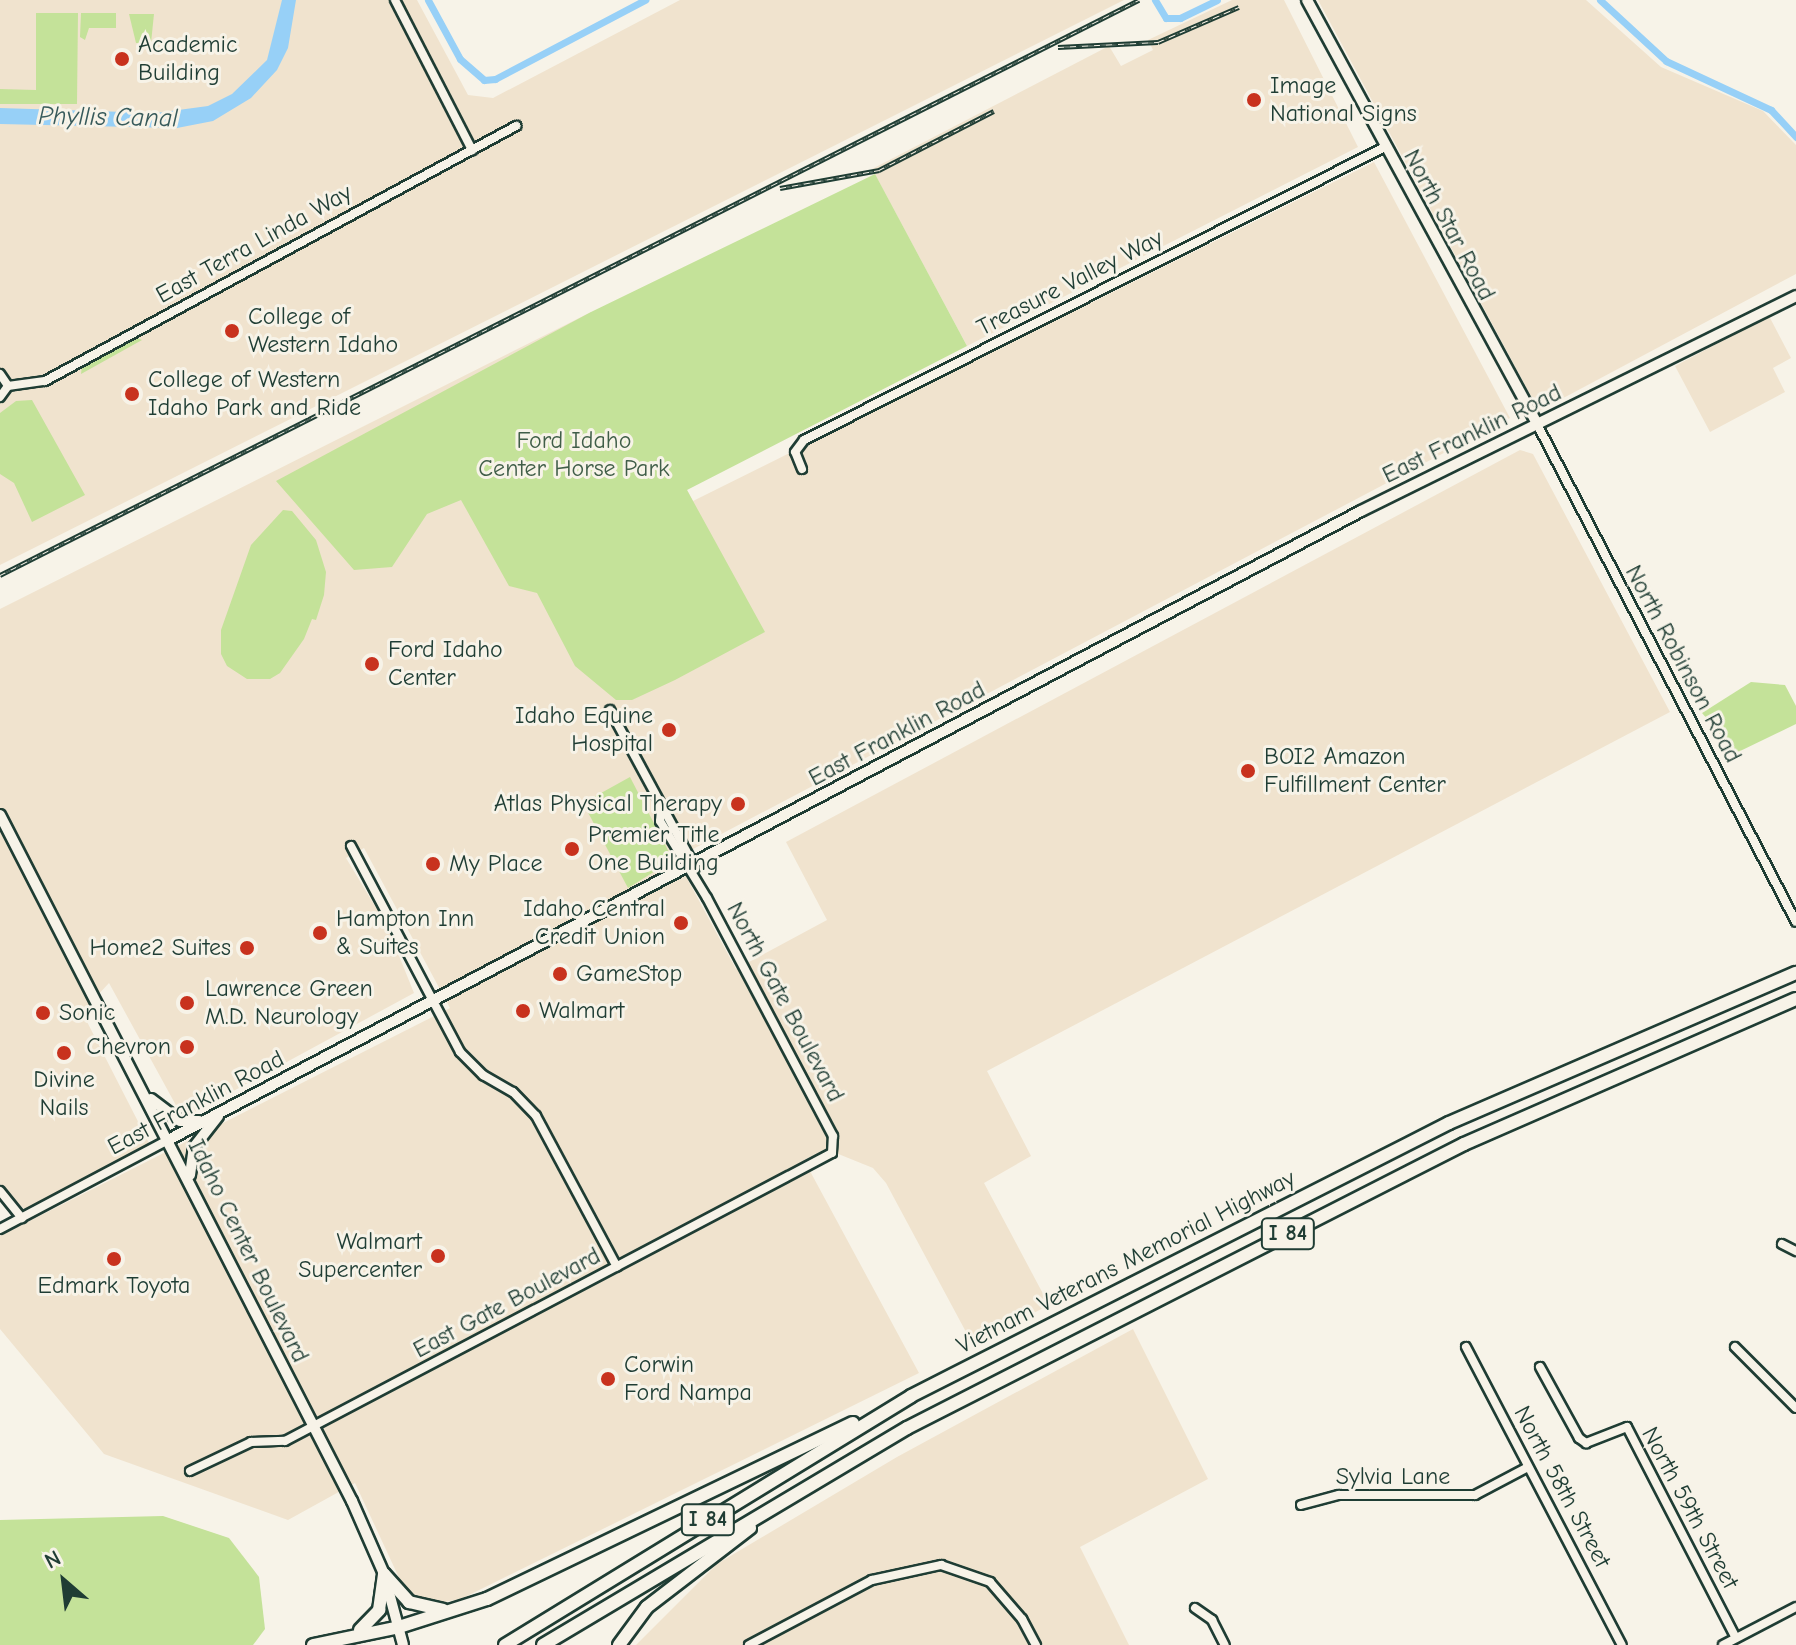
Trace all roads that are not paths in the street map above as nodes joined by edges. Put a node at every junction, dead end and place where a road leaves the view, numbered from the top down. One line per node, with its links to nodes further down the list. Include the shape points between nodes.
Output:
1 (395, 0): 5 (street)
2 (1307, 0): 4 (main road, North Star Road)
3 (516, 126): 5 (street, East Terra Linda Way)
4 (1385, 147): 10 (main road, North Star Road); 11 (street, Treasure Valley Way, via 804,440 795,452)
5 (472, 150): 8 (street, East Terra Linda Way, via 45,381)
6 (1796, 296): 10 (main road, East Franklin Road)
7 (0, 374): 8 (street)
8 (8, 386): 9 (street)
9 (0, 397)
10 (1537, 424): 15 (main road, East Franklin Road, via 1361,511); 16 (street, North Robinson Road)
11 (802, 469)
12 (610, 710): 15 (street, via 661,810 660,821)
13 (0, 815): 20 (main road, Idaho Center Boulevard)
14 (351, 846): 19 (street)
15 (689, 866): 19 (main road, East Franklin Road); 24 (street, North Gate Boulevard, via 833,1136)
16 (1796, 922)
17 (1796, 973): 35 (highway, Vietnam Veterans Memorial Highway / I 84, via 1449,1123)
18 (1796, 999): 40 (highway, Vietnam Veterans Memorial Highway / I 84, via 1464,1144 907,1428)
19 (432, 1001): 21 (main road, East Franklin Road); 31 (street, via 467,1061 513,1092 536,1116)
20 (147, 1095): 22 (main road, via 180,1121); 23 (main road, Idaho Center Boulevard)
21 (220, 1114): 22 (main road, East Franklin Road); 25 (main road, via 194,1147)
22 (205, 1121): 23 (main road, East Franklin Road)
23 (170, 1139): 25 (main road, Idaho Center Boulevard); 27 (street, East Franklin Road)
24 (835, 1149): 31 (street, East Gate Boulevard)
25 (190, 1177): 37 (main road, Idaho Center Boulevard)
26 (0, 1191): 27 (street)
27 (22, 1218): 28 (street, East Franklin Road)
28 (0, 1229)
29 (1782, 1244): 30 (street)
30 (1796, 1251)
31 (617, 1267): 37 (street, East Gate Boulevard)
32 (1466, 1347): 38 (street, North 58th Street)
33 (1735, 1347): 36 (street)
34 (1540, 1367): 48 (street, North 59th Street, via 1586,1443 1627,1427)
35 (911, 1396): 45 (highway); 51 (highway, Vietnam Veterans Memorial Highway / I 84)
36 (1796, 1408)
37 (315, 1427): 39 (street, East Gate Boulevard, via 285,1441 251,1442); 42 (main road, Idaho Center Boulevard)
38 (1528, 1467): 41 (street, Sylvia Lane, via 1475,1495 1339,1495); 57 (street, North 58th Street)
39 (190, 1471)
40 (793, 1495): 52 (highway, Vietnam Veterans Memorial Highway / I 84); 53 (highway, via 647,1607)
41 (1301, 1505)
42 (384, 1574): 45 (highway, via 416,1605); 46 (main road, Idaho Center Boulevard); 47 (highway, via 376,1617)
43 (1796, 1607): 48 (street)
44 (1195, 1608): 56 (street, via 1212,1620)
45 (458, 1610): 46 (highway)
46 (399, 1627): 47 (highway); 50 (main road, Idaho Center Boulevard)
47 (351, 1634): 49 (highway)
48 (1736, 1638): 58 (street)
49 (313, 1645)
50 (403, 1645)
51 (505, 1645)
52 (543, 1645)
53 (619, 1645)
54 (749, 1645): 55 (street, via 872,1580 941,1565 990,1582 1022,1619)
55 (1036, 1645)
56 (1225, 1645)
57 (1622, 1645)
58 (1723, 1645)

